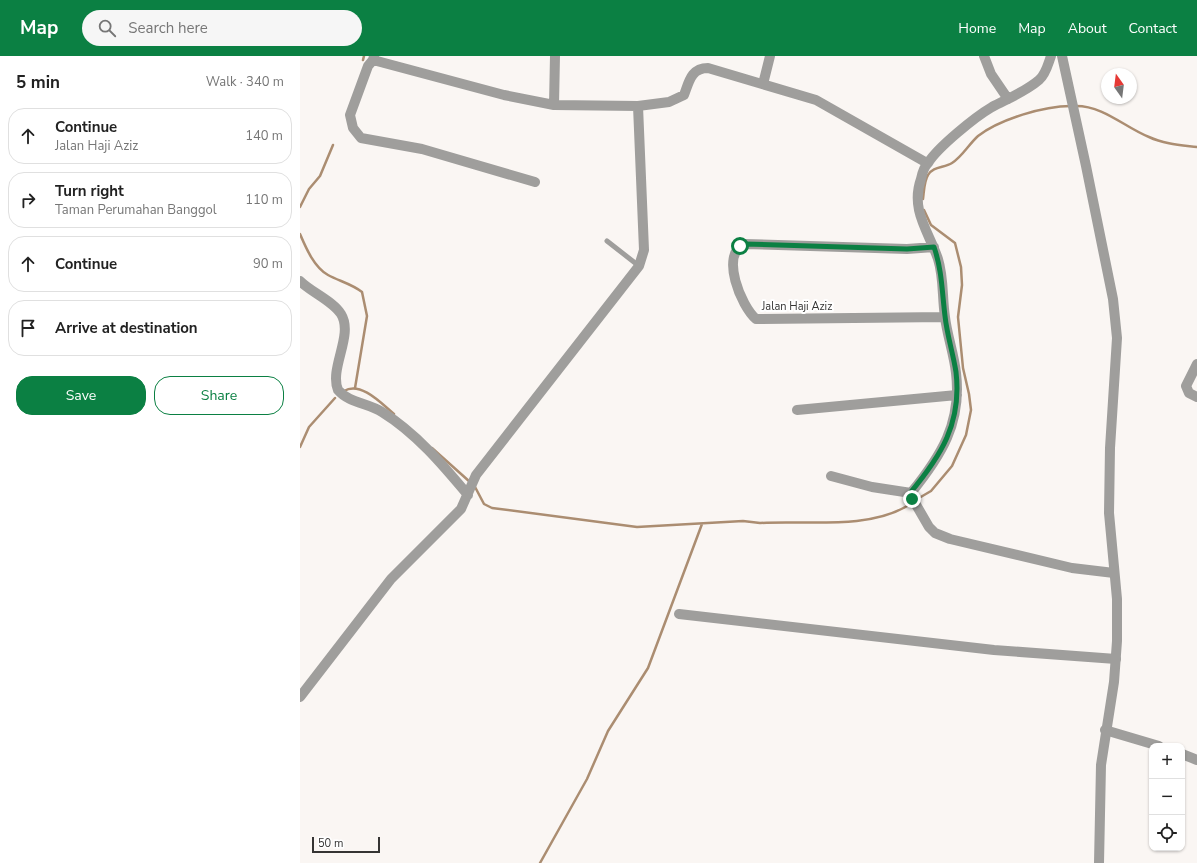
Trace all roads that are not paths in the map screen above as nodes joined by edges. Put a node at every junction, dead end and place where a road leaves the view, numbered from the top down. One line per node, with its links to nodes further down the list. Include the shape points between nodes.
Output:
1 (555, 56): 9 (street)
2 (770, 56): 7 (street)
3 (984, 56): 8 (street)
4 (1051, 56): 8 (street, via 1039,80)
5 (1062, 56): 25 (street, via 1113,299 1117,338 1109,500)
6 (374, 58): 9 (street, via 504,95); 12 (street, via 368,66 350,115 353,128 361,138 422,149)
7 (763, 84): 10 (street, via 701,68 693,73 681,98); 11 (street, via 802,95 830,107)
8 (1008, 98): 11 (street, via 953,137)
9 (554, 106): 10 (street)
10 (638, 106): 15 (street, via 644,250)
11 (927, 163): 14 (street, via 920,180 917,208)
12 (535, 182)
13 (607, 241): 15 (lane)
14 (934, 247): 17 (street, via 939,261); 17 (street, Jalan Haji Aziz, via 907,249 744,244 736,248 733,270 744,302 756,318)
15 (639, 266): 23 (street, via 476,475)
16 (300, 281): 23 (street, via 335,307 344,322 335,379 338,390 348,398 381,411 429,449)
17 (945, 317): 19 (street, via 955,368)
18 (1197, 364): 20 (street, via 1186,386 1189,393)
19 (957, 395): 21 (street); 24 (street, via 949,436 930,469)
20 (1197, 397)
21 (797, 410)
22 (831, 476): 24 (street, via 872,487)
23 (469, 491): 28 (street, via 461,508 391,579)
24 (910, 493): 25 (street, via 929,527 950,539 1072,568)
25 (1114, 573): 27 (street, via 1117,613)
26 (679, 614): 27 (street, via 994,650)
27 (1116, 659): 29 (street)
28 (300, 697)
29 (1105, 730): 30 (street); 33 (street, via 1100,778)
30 (1149, 743)
31 (1185, 755): 32 (street)
32 (1197, 760)
33 (1100, 863)

